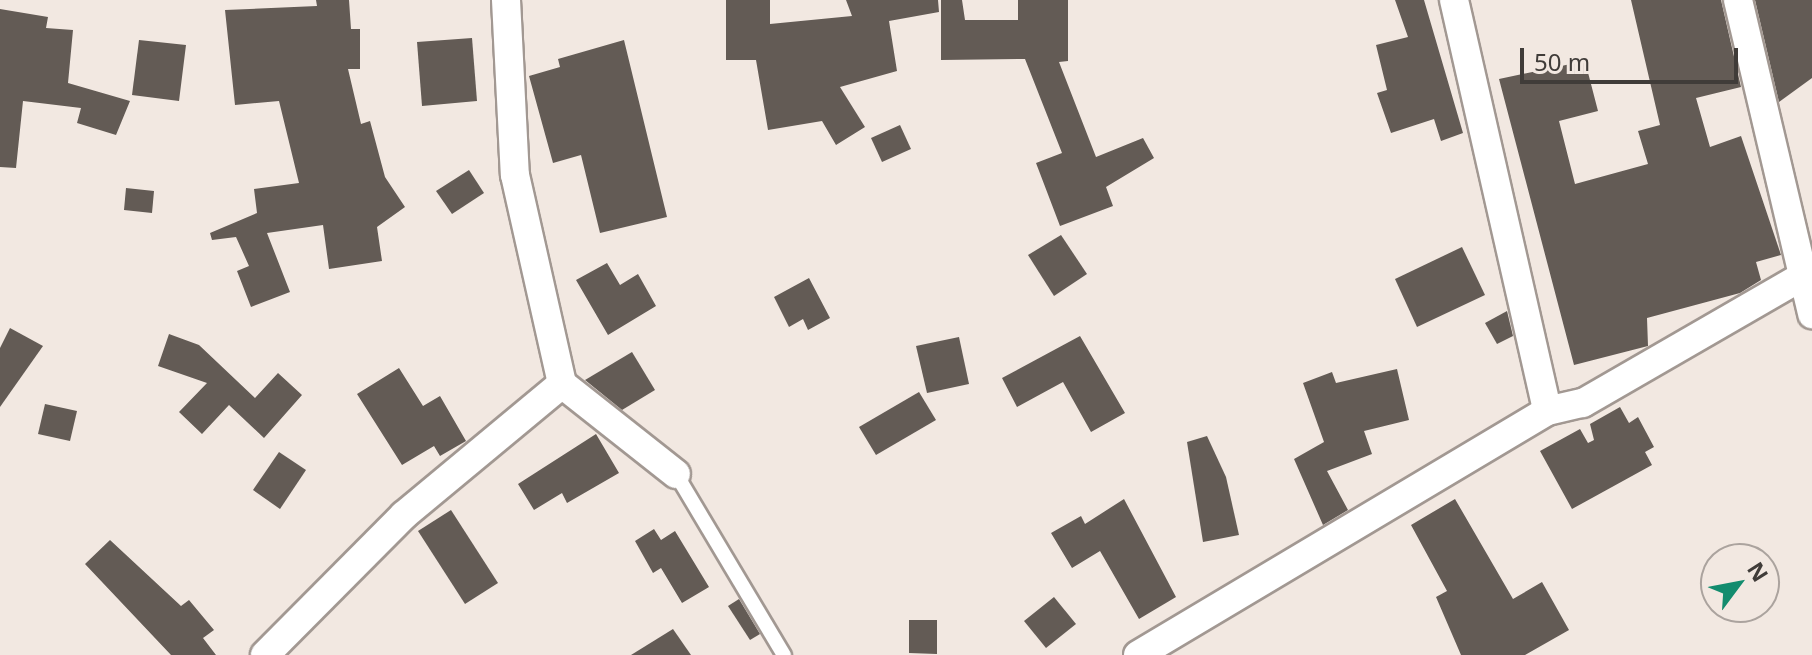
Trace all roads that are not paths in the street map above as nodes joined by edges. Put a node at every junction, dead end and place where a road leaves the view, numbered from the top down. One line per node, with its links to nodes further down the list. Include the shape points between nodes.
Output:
1 (506, 0): 6 (street, via 515,175)
2 (1454, 0): 7 (street)
3 (1738, 0): 4 (street)
4 (1805, 275): 5 (street); 7 (street, via 1583,403)
5 (1812, 314)
6 (562, 384): 8 (street); 9 (street, via 404,515)
7 (1547, 411): 11 (street)
8 (676, 474): 10 (lane)
9 (265, 655)
10 (784, 655)
11 (1138, 655)

